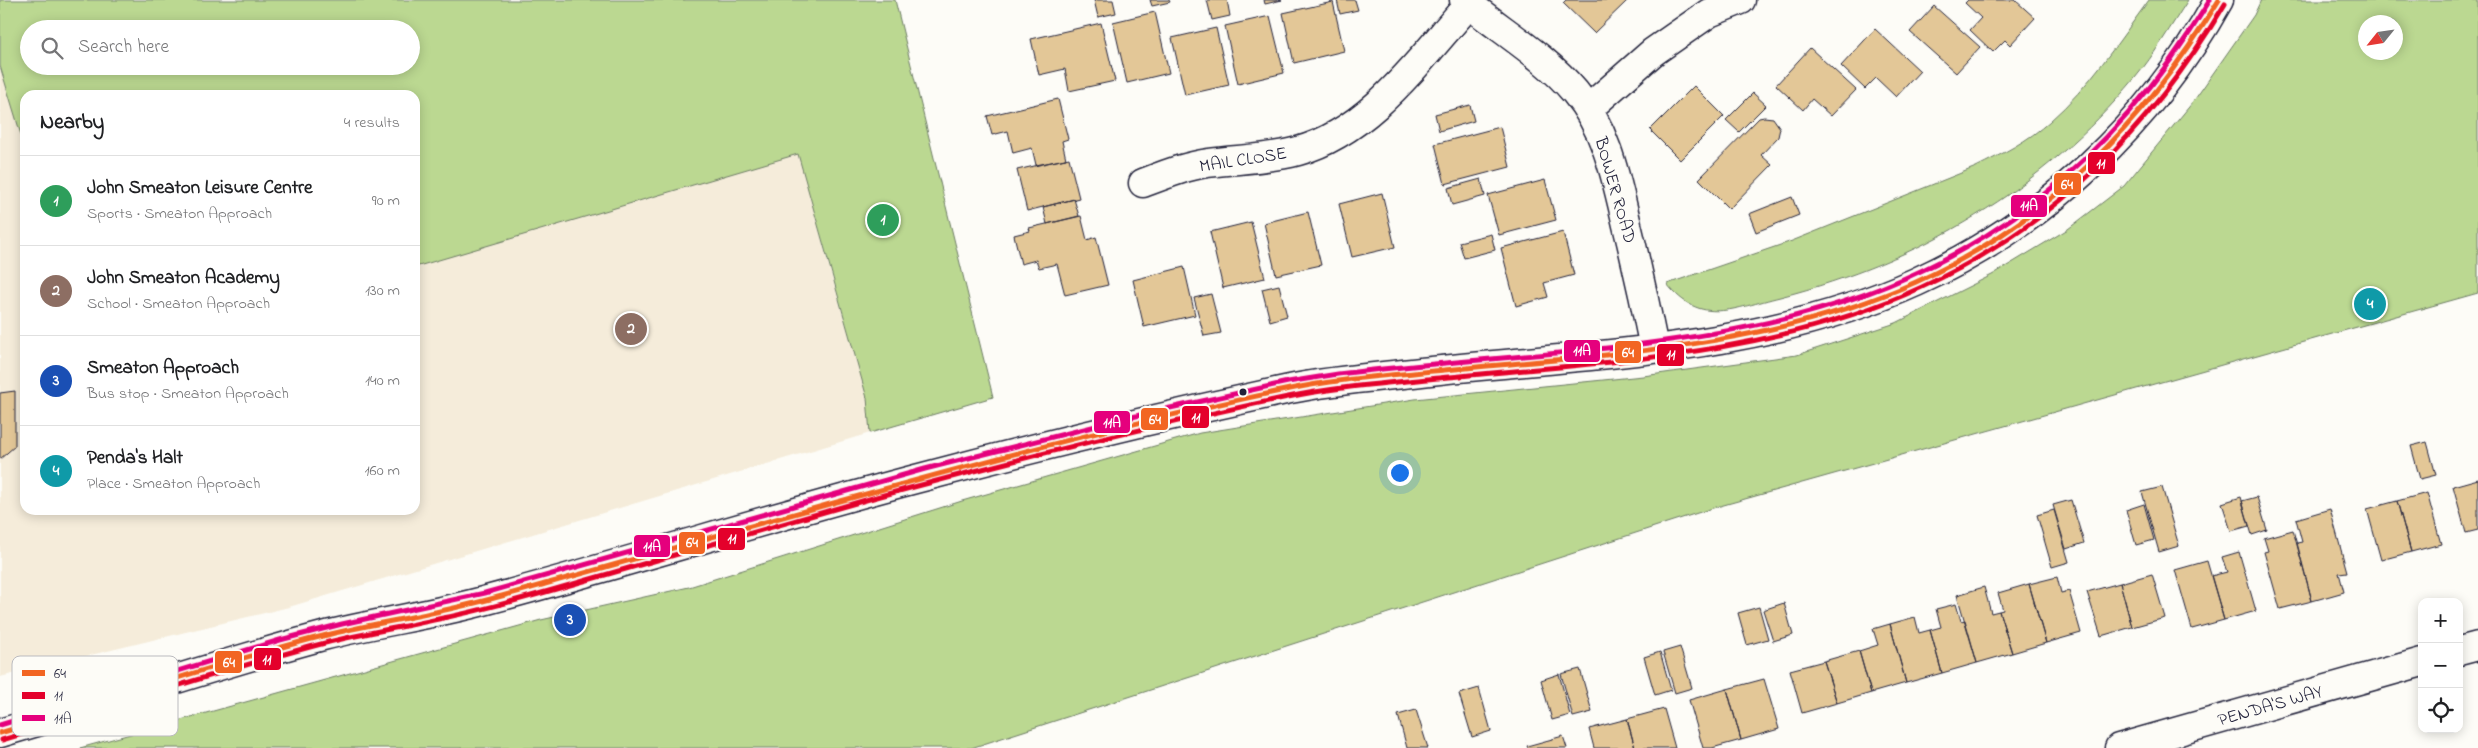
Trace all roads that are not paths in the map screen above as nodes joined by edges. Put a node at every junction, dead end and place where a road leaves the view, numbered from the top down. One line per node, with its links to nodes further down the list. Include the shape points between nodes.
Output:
1 (1741, 0): 4 (street, via 1709,13 1653,52)
2 (2219, 0): 6 (street, via 2172,74 2138,117 2100,156 2045,204 1969,255 1878,298 1818,318 1765,331)
3 (1466, 2): 4 (street, BOWER ROAD, via 1551,69 1574,90); 5 (street, MAIL CLOSE, via 1379,104 1355,124 1300,150 1270,157 1206,164 1174,171)
4 (1588, 109): 6 (street, BOWER ROAD, via 1607,145)
5 (1143, 183)
6 (1654, 348): 10 (street, via 1316,384 1170,415 923,477 482,602 326,635)
7 (2478, 646): 8 (street)
8 (2463, 650)
9 (2418, 663): 13 (street, PENDA'S WAY)
10 (178, 677)
11 (12, 729): 12 (street)
12 (0, 733)
13 (2119, 748)

